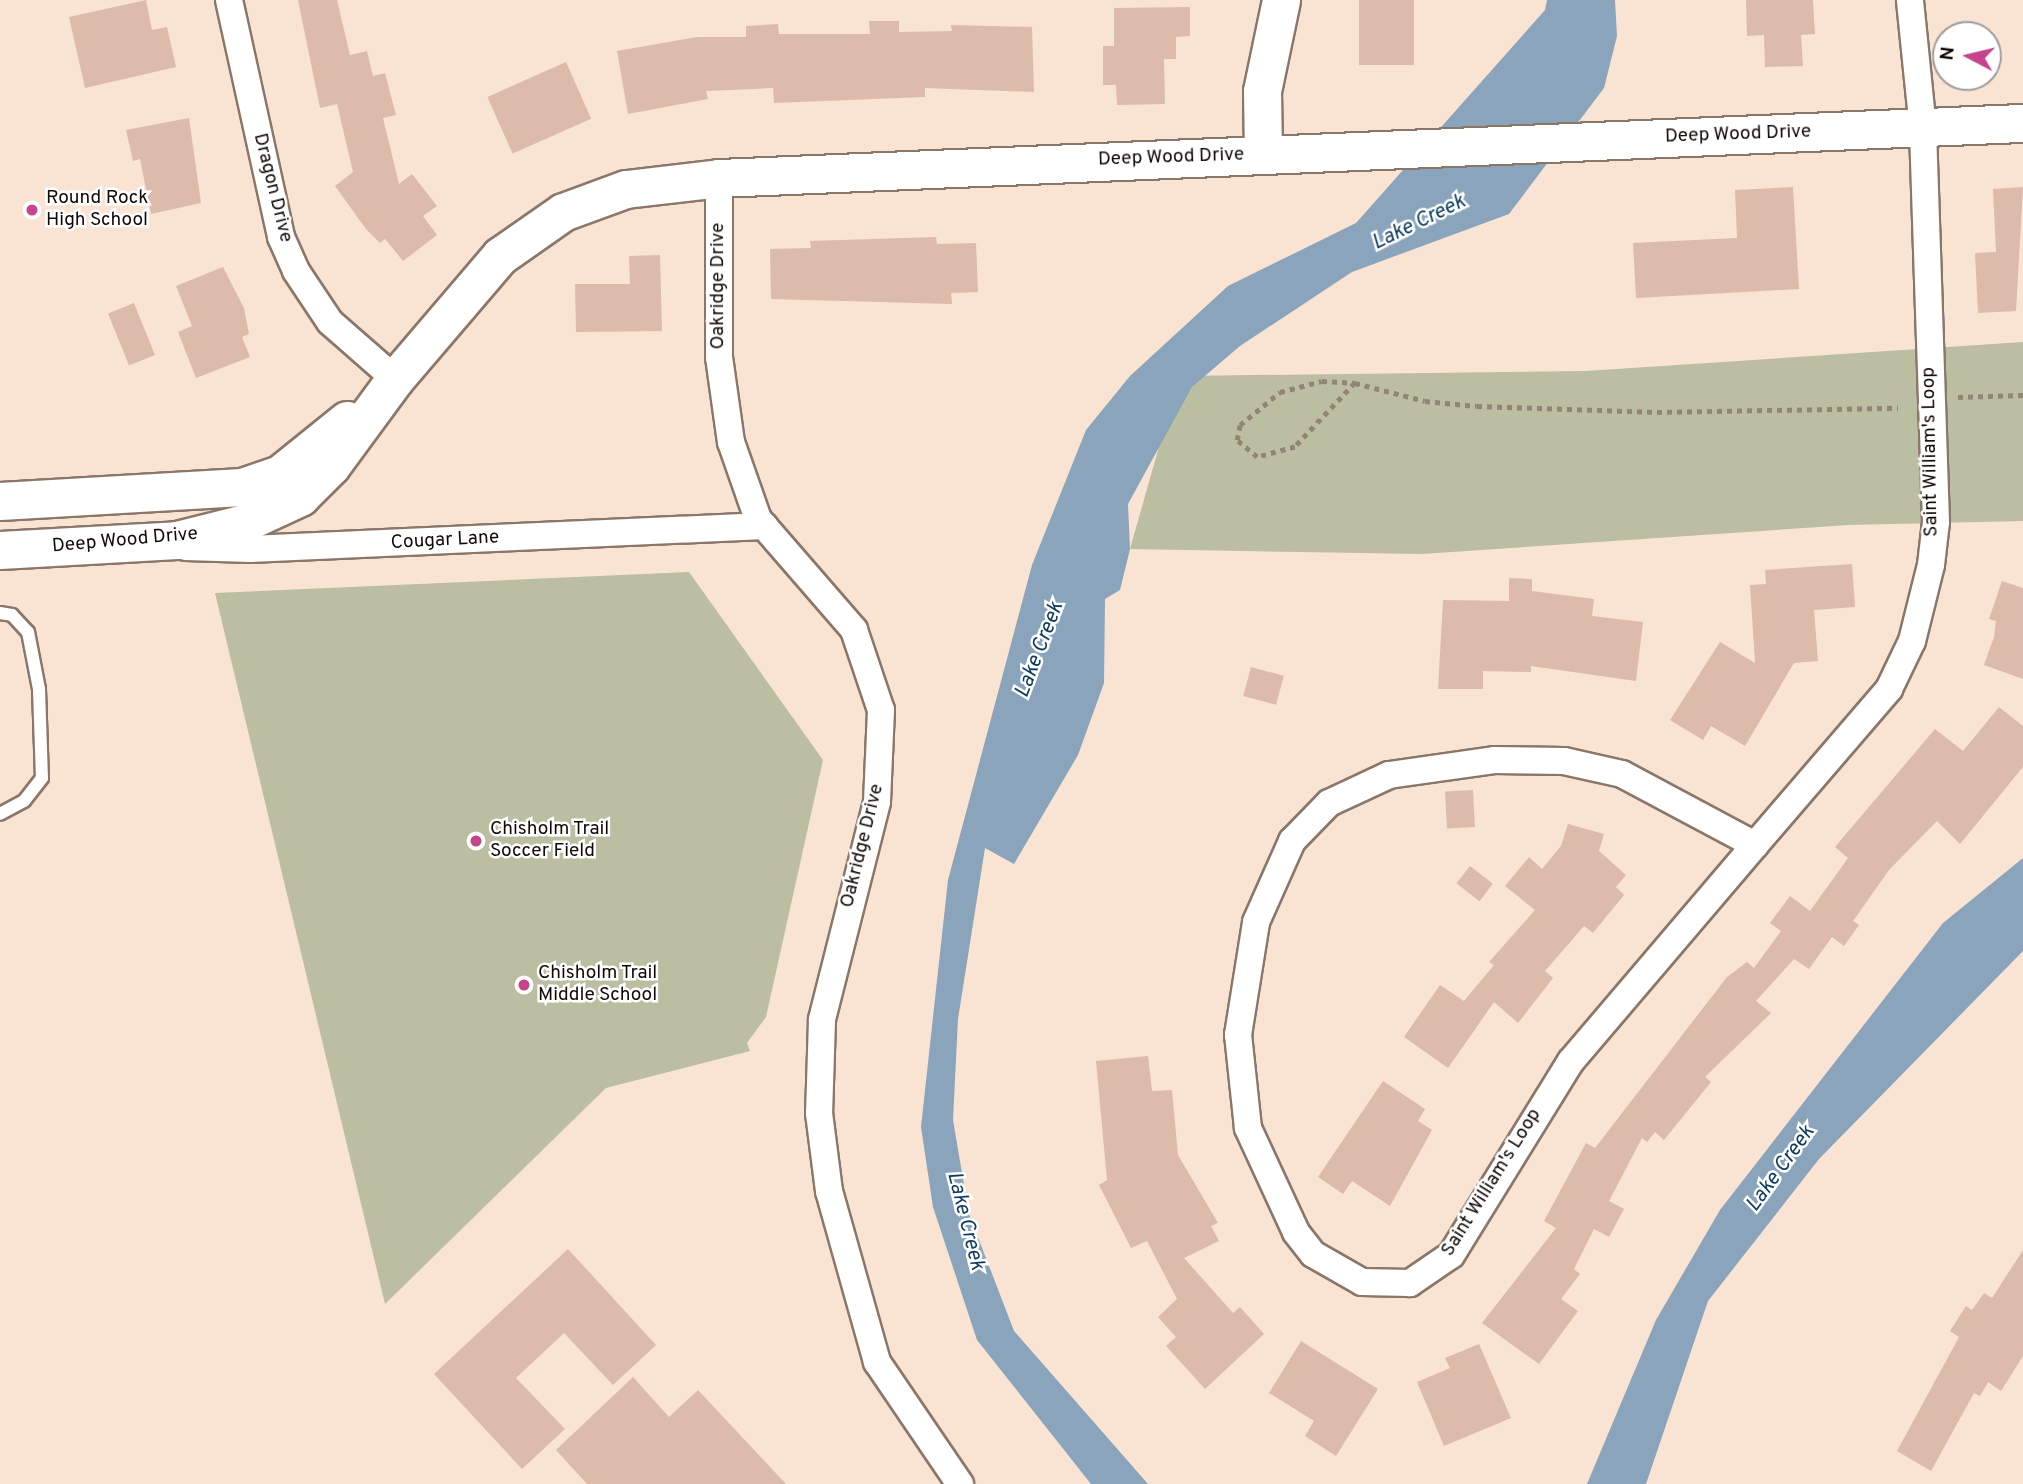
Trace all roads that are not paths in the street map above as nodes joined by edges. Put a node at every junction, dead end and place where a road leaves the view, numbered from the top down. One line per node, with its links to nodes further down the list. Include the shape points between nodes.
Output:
1 (229, 0): 8 (street, Dragon Drive, via 281,237 330,322)
2 (1280, 0): 6 (street, via 1262,91)
3 (1910, 0): 5 (street, Saint William's Loop)
4 (2023, 123): 5 (street, Deep Wood Drive)
5 (1923, 129): 6 (street, Deep Wood Drive); 15 (street, Saint William's Loop, via 1936,522 1931,565 1912,641 1889,689)
6 (1264, 154): 7 (street, Deep Wood Drive)
7 (719, 178): 8 (street, Deep Wood Drive, via 626,189 539,225 481,274); 10 (street, Oakridge Drive, via 722,399 731,442)
8 (396, 379): 9 (street, Deep Wood Drive, via 302,459 261,481 201,491); 11 (street, Deep Wood Drive, via 331,466 300,497 213,533)
9 (0, 501)
10 (764, 526): 11 (street, Cougar Lane, via 250,550); 16 (street, Oakridge Drive, via 842,613 878,687 882,756 877,802 830,974 819,1113 845,1264 877,1362)
11 (125, 544): 12 (street, Deep Wood Drive)
12 (0, 550)
13 (0, 613): 14 (lane, via 12,615 28,632 39,689 42,779 24,802)
14 (0, 814)
15 (1755, 845): 15 (street, Saint William's Loop, via 1659,788 1564,761 1425,766 1354,790 1310,819 1279,863 1256,922 1238,1035 1256,1151 1313,1254 1340,1274 1394,1286 1430,1274 1451,1255 1571,1061)
16 (960, 1484)

